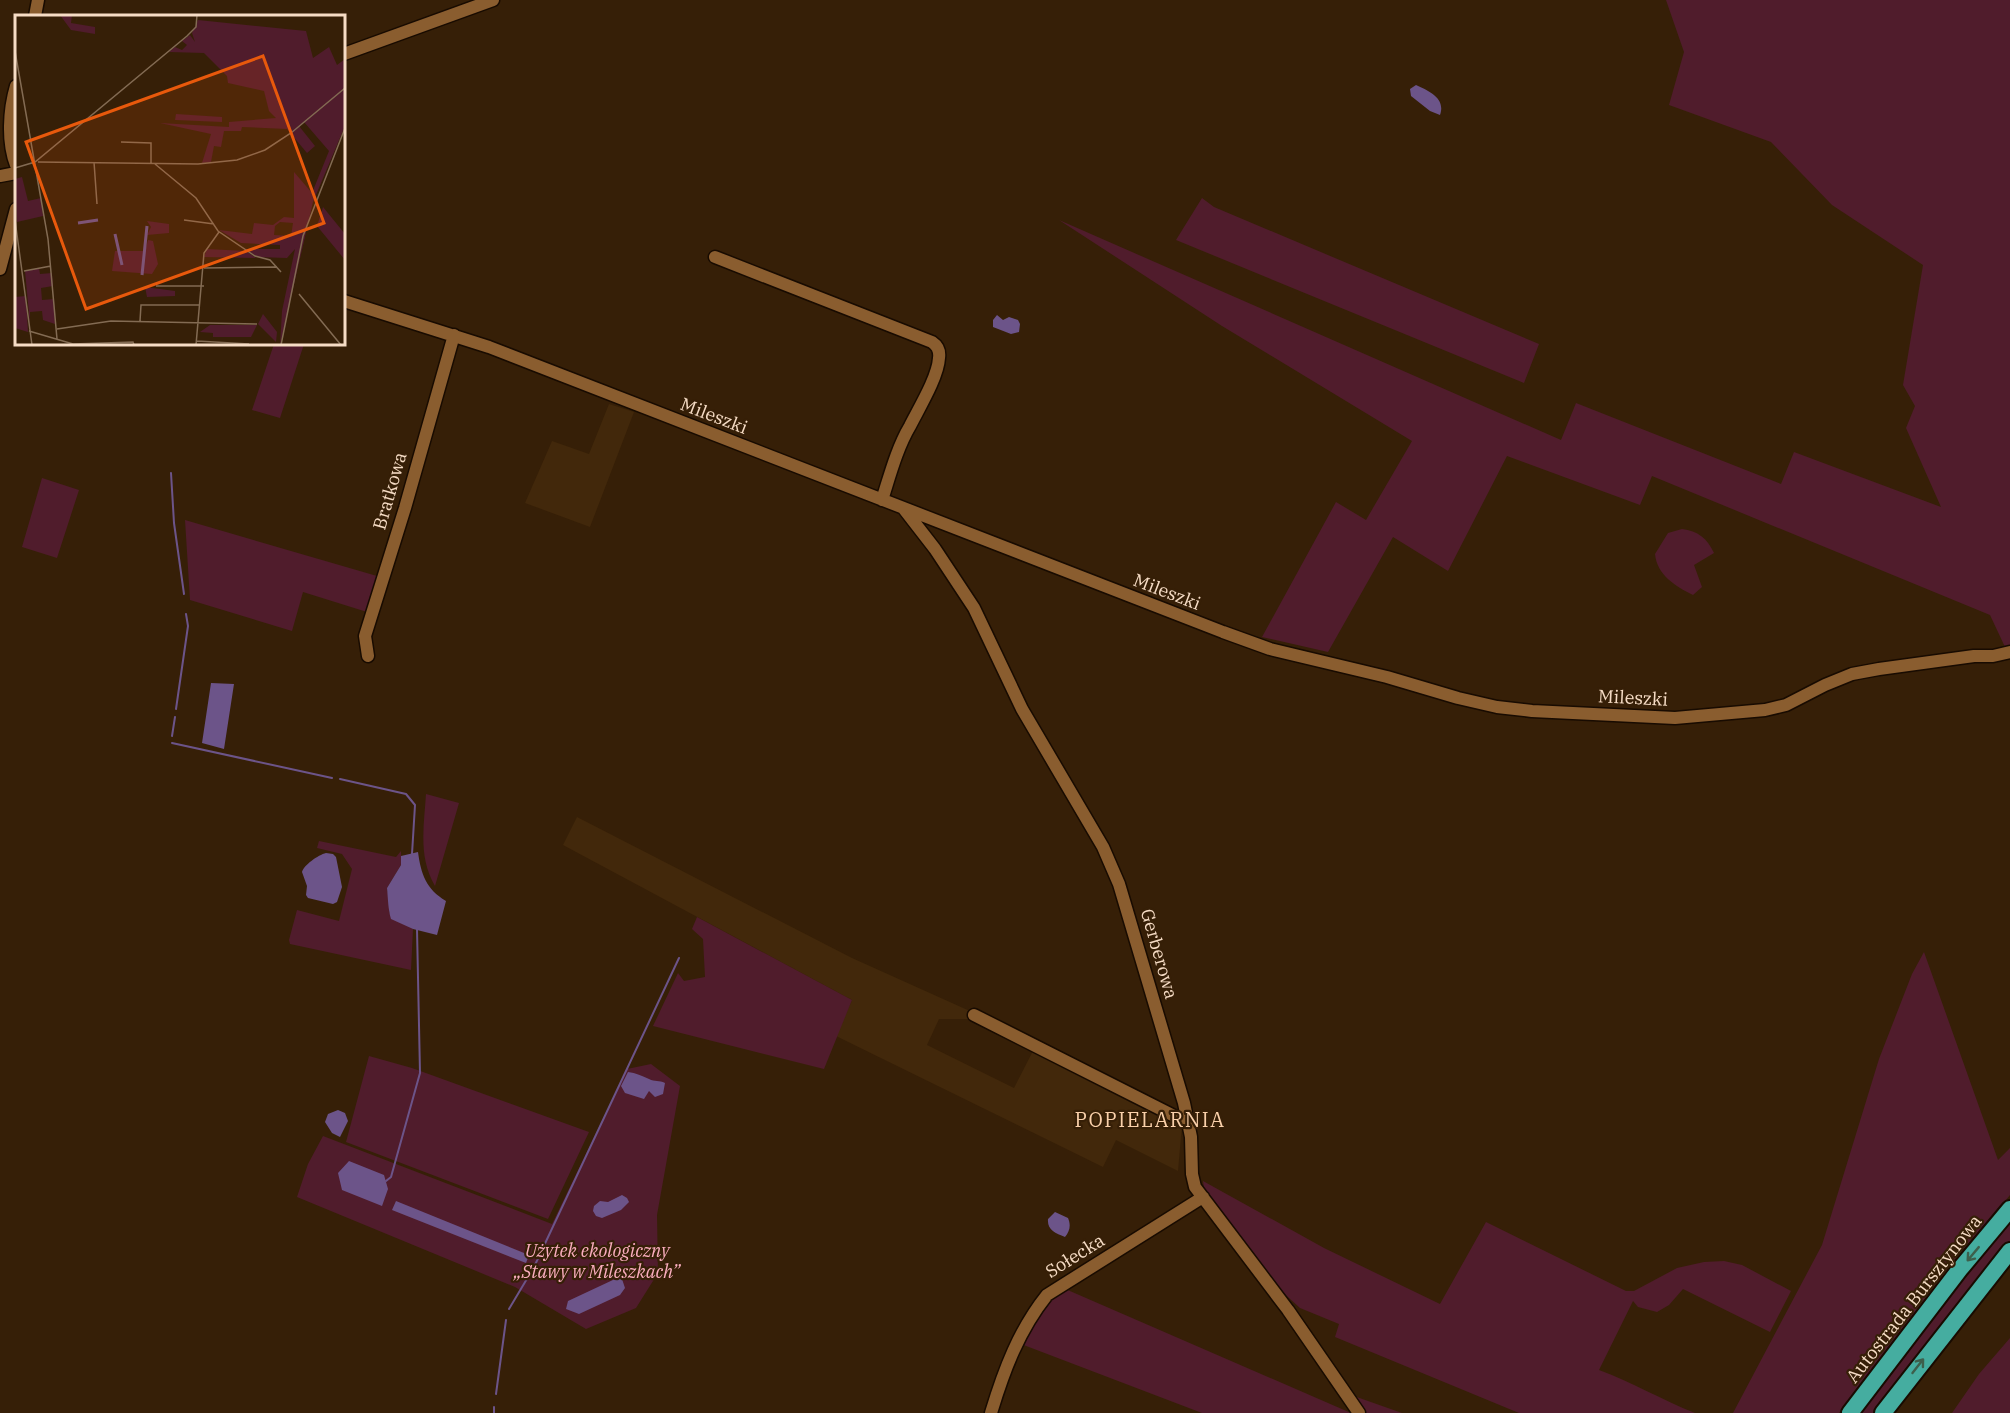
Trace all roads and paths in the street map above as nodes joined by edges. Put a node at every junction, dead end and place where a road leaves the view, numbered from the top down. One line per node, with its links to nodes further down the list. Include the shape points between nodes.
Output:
1 (38, 0): 3 (street)
2 (493, 0): 4 (street)
3 (35, 15)
4 (345, 54)
5 (15, 90): 6 (street, via 11,136)
6 (15, 162)
7 (15, 173): 8 (street)
8 (0, 176)
9 (15, 213): 11 (street)
10 (715, 257): 14 (street, via 937,346 938,364 903,441)
11 (0, 269)
12 (345, 301): 13 (street, Mileszki)
13 (454, 335): 14 (street, Mileszki); 17 (street, Bratkowa, via 365,636)
14 (882, 500): 15 (street, Mileszki)
15 (903, 508): 16 (street, Mileszki, via 1270,648 1497,707 1675,718 1742,713 1786,705 1852,674); 19 (street, Gerberowa, via 974,608 1022,709 1103,847 1119,884)
16 (2010, 652)
17 (368, 656)
18 (974, 1015): 19 (street)
19 (1188, 1124): 20 (street, Gerberowa, via 1192,1174)
20 (1203, 1197): 23 (street, Sołecka, via 1047,1295 1008,1359); 24 (street, Gerberowa)
21 (2010, 1209): 25 (highway, Autostrada Bursztynowa, one-way to 25)
22 (2010, 1251): 26 (highway, one-way to 22)
23 (991, 1413)
24 (1359, 1413)
25 (1850, 1413)
26 (1883, 1413)

